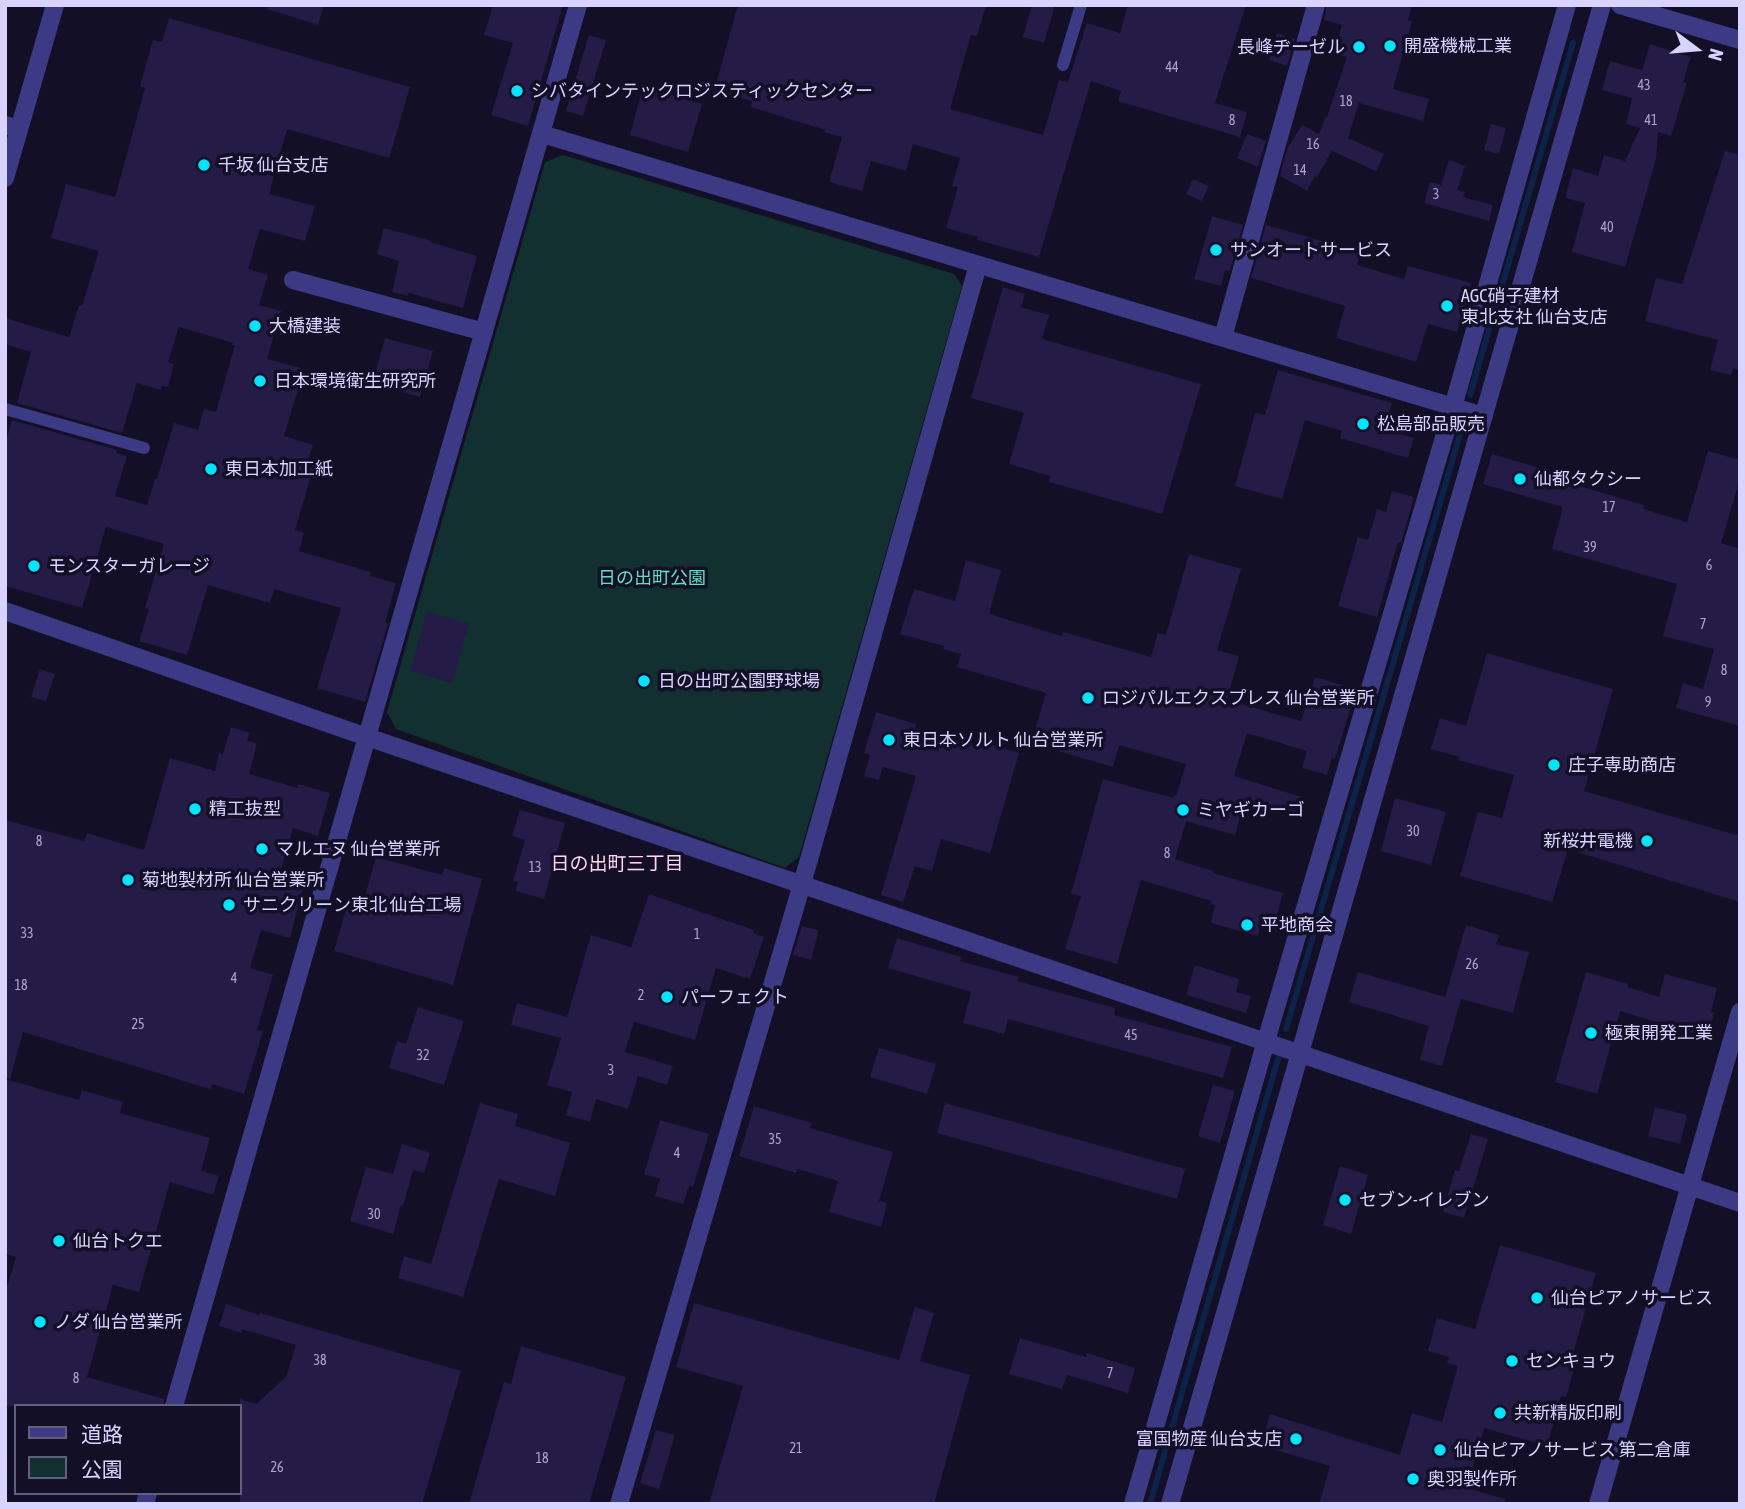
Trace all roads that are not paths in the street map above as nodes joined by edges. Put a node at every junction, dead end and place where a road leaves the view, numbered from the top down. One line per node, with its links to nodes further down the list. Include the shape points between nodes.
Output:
1 (55, 5): 10 (street)
2 (578, 5): 11 (street)
3 (1081, 5): 9 (lane)
4 (1316, 5): 16 (street)
5 (1567, 5): 17 (street)
6 (1602, 5): 19 (street)
7 (1620, 5): 8 (street)
8 (1740, 40)
9 (1063, 65)
10 (12, 127): 12 (street)
11 (542, 134): 13 (street); 15 (street)
12 (5, 178)
13 (978, 265): 16 (street); 23 (street)
14 (293, 280): 15 (street)
15 (484, 332): 22 (street)
16 (1223, 337): 17 (street)
17 (1453, 407): 19 (street); 25 (street)
18 (5, 409): 20 (lane)
19 (1484, 416): 26 (street)
20 (144, 448)
21 (5, 611): 22 (street)
22 (367, 737): 23 (street); 29 (street)
23 (802, 884): 25 (street); 30 (street)
24 (1740, 1012): 27 (street)
25 (1266, 1041): 26 (street); 31 (street)
26 (1300, 1053): 27 (street); 32 (street)
27 (1689, 1186): 28 (street); 33 (street)
28 (1740, 1203)
29 (175, 1404)
30 (620, 1504)
31 (1133, 1504)
32 (1170, 1504)
33 (1598, 1504)

